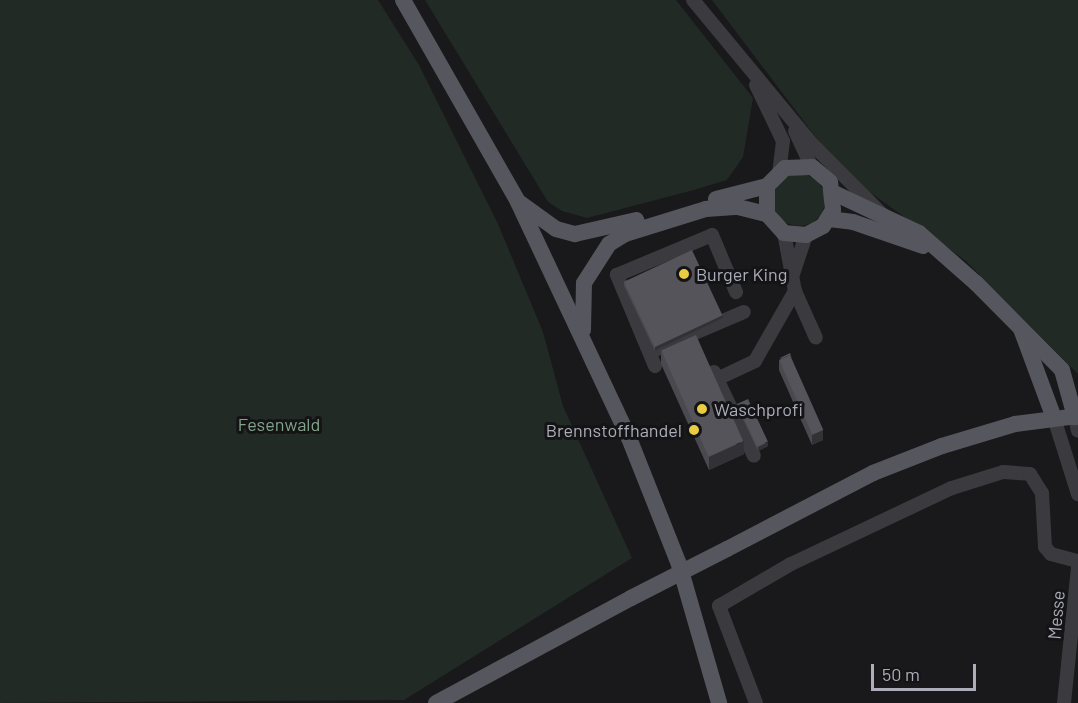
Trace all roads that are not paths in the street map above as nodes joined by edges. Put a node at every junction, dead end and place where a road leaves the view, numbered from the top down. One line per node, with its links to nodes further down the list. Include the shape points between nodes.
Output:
1 (404, 0): 9 (main road)
2 (693, 0): 3 (street)
3 (737, 52): 4 (street); 6 (street, via 779,129 784,152)
4 (790, 118): 5 (street); 11 (street)
5 (812, 167): 6 (main road); 8 (main road)
6 (779, 172): 7 (main road)
7 (767, 186): 9 (main road, via 672,207 594,233 556,229); 10 (main road)
8 (834, 193): 11 (main road); 12 (main road)
9 (518, 201): 21 (main road)
10 (767, 214): 13 (main road); 21 (main road, via 738,207 706,209 659,221 609,244 584,283)
11 (885, 217): 15 (main road, via 919,233)
12 (829, 219): 14 (main road); 15 (main road, via 889,233)
13 (784, 232): 14 (main road); 16 (street)
14 (806, 235): 16 (street)
15 (941, 255): 20 (main road)
16 (793, 274): 17 (street)
17 (795, 291): 22 (street); 29 (street, via 756,361 716,375)
18 (736, 292): 23 (street, via 712,235 617,275)
19 (744, 312): 23 (street)
20 (1019, 324): 25 (main road); 27 (main road)
21 (583, 337): 34 (main road, via 665,524)
22 (816, 338)
23 (650, 352): 24 (street)
24 (655, 366)
25 (1062, 370): 26 (main road); 28 (main road)
26 (1078, 381)
27 (1054, 418): 28 (main road); 30 (street); 33 (main road, bridge, via 942,446 873,473)
28 (1077, 421)
29 (754, 456)
30 (1078, 494)
31 (1078, 561): 35 (street, via 1051,554 1045,546 1042,493 1030,474 1002,472 952,488 791,564 719,606)
32 (1078, 567): 36 (street, Messe)
33 (436, 703)
34 (719, 703)
35 (756, 703)
36 (1064, 703)

